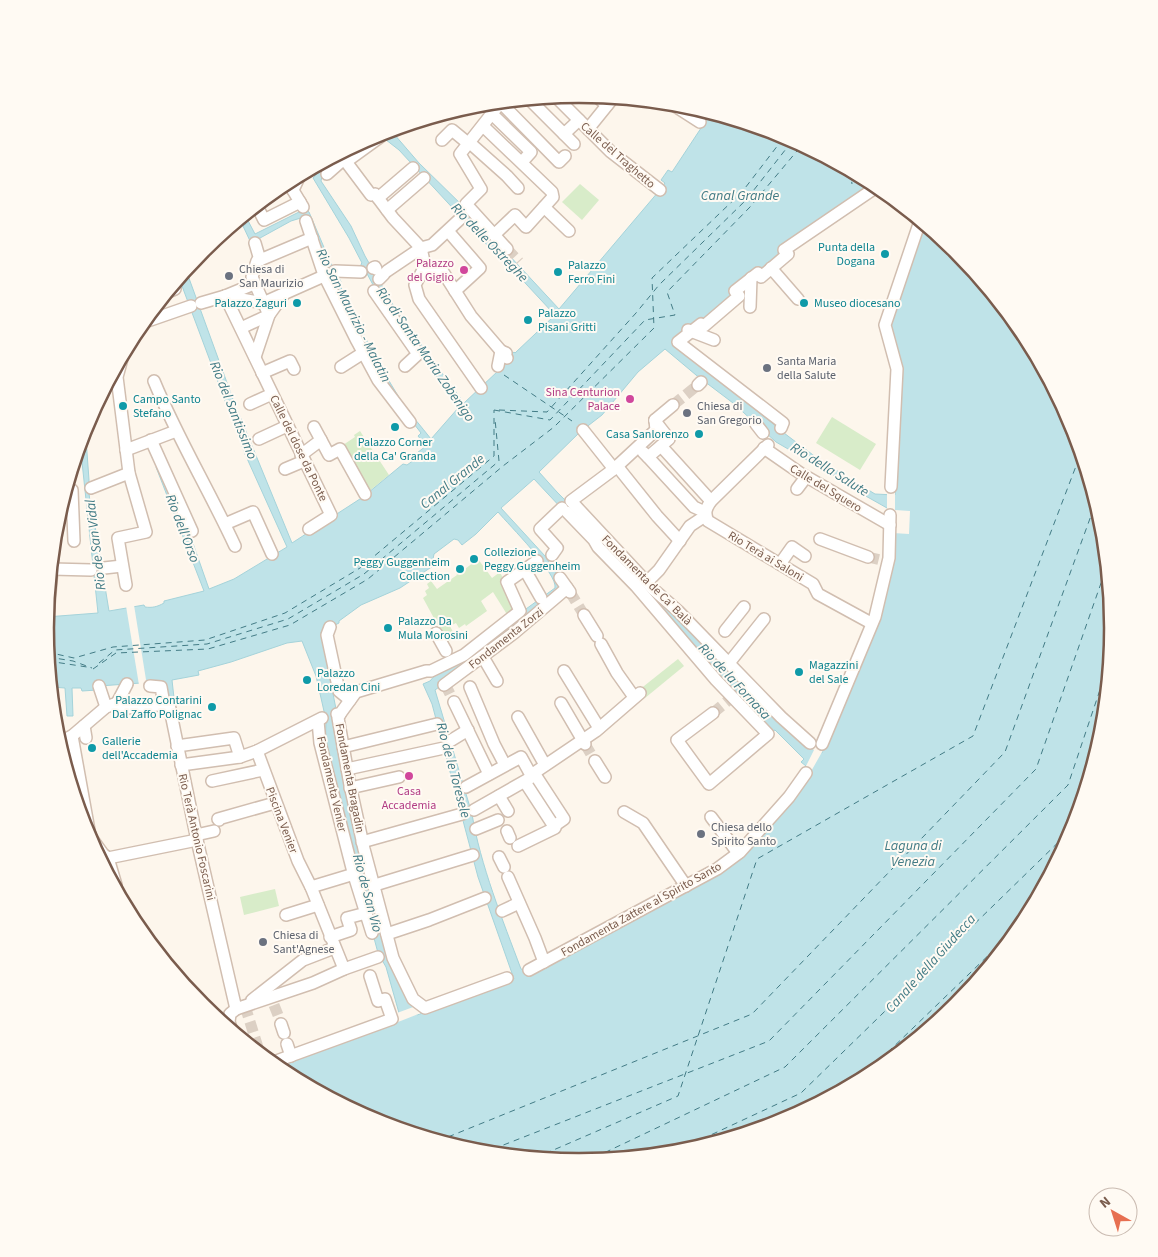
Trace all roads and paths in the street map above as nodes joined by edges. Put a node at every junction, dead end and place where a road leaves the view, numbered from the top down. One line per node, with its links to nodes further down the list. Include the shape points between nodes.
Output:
1 (562, 103): 8 (street, Calle del Traghetto)
2 (608, 104): 11 (street)
3 (535, 105): 12 (street)
4 (507, 108): 17 (street, via 559,162)
5 (495, 110): 6 (street)
6 (492, 114): 10 (street); 21 (street, via 531,152)
7 (689, 115): 9 (street)
8 (579, 120): 11 (street, Calle del Traghetto); 12 (street)
9 (700, 122)
10 (483, 126): 14 (street); 21 (street)
11 (588, 129): 27 (street, Calle del Traghetto, via 611,152)
12 (564, 134): 15 (street)
13 (442, 140): 14 (street, via 452,130)
14 (469, 143): 25 (street); 38 (street, via 460,154 481,189 466,204)
15 (574, 144)
16 (361, 151): 19 (street)
17 (566, 156)
18 (344, 158): 29 (street, via 371,195)
19 (345, 158)
20 (342, 160): 23 (street)
21 (522, 162): 30 (street, via 552,192 553,197)
22 (413, 168): 29 (street)
23 (327, 174)
24 (424, 178): 31 (street)
25 (518, 188)
26 (292, 189): 33 (street, via 302,205)
27 (660, 190)
28 (870, 191): 45 (street, via 784,250 788,254)
29 (378, 198): 31 (street)
30 (544, 207): 37 (street); 38 (street, via 526,226 515,215)
31 (390, 214): 41 (street)
32 (460, 219): 36 (street)
33 (263, 220)
34 (306, 221): 39 (street)
35 (918, 228): 93 (street, via 885,325 897,369)
36 (448, 231): 41 (street); 51 (street, via 480,268)
37 (570, 231)
38 (494, 235): 42 (street)
39 (312, 238): 43 (street); 47 (street)
40 (255, 243): 43 (street)
41 (427, 246): 44 (street); 64 (street, via 378,277 418,354)
42 (507, 249)
43 (260, 260): 49 (street, via 253,271)
44 (426, 266): 51 (street, via 443,272); 70 (street, via 415,285 419,299)
45 (771, 268): 48 (street, via 761,277 758,272); 53 (street)
46 (361, 272): 47 (street)
47 (328, 274): 50 (street); 61 (street)
48 (751, 278): 55 (street); 59 (street, via 735,291 738,296 724,316)
49 (254, 284): 52 (street); 54 (street)
50 (285, 292): 54 (street); 56 (street)
51 (455, 292): 63 (street)
52 (224, 296): 54 (street); 57 (street); 58 (street, Calle del dose da Ponte)
53 (798, 298)
54 (263, 303): 56 (street)
55 (750, 307)
56 (269, 315): 58 (street); 62 (street)
57 (154, 320)
58 (241, 328): 62 (street, Calle del dose da Ponte)
59 (690, 330): 60 (street); 79 (street, via 678,342 783,423)
60 (714, 340)
61 (364, 353): 65 (street); 75 (street, via 378,380)
62 (255, 357): 67 (street, Calle del dose da Ponte)
63 (504, 357)
64 (405, 366)
65 (341, 367)
66 (294, 369): 67 (street, via 290,361)
67 (262, 373): 71 (street, Calle del dose da Ponte)
68 (117, 379): 86 (street)
69 (154, 381): 77 (street)
70 (480, 388)
71 (272, 394): 72 (street); 76 (street, Calle del dose da Ponte)
72 (250, 404)
73 (673, 406): 74 (street)
74 (655, 420): 84 (street, via 669,439); 85 (street, via 656,430)
75 (410, 422)
76 (287, 426): 83 (street); 88 (street, Calle del dose da Ponte)
77 (175, 427): 81 (street); 100 (street)
78 (314, 427): 82 (street)
79 (781, 428)
80 (582, 430): 89 (street)
81 (152, 440): 86 (street); 102 (street)
82 (321, 440): 88 (street); 96 (street, via 329,455 340,449)
83 (263, 441)
84 (661, 446): 87 (street); 97 (street)
85 (638, 447): 87 (street); 89 (street)
86 (126, 450): 91 (street)
87 (648, 457): 99 (street, Rio Terà ai Saloni)
88 (303, 458): 90 (street); 101 (street, Calle del dose da Ponte, via 331,515)
89 (615, 467): 98 (street); 104 (street)
90 (285, 469)
91 (129, 473): 94 (street); 113 (street, via 146,532 118,538)
92 (806, 477): 95 (street); 97 (street, Calle del Squero, via 765,438); 125 (street, Calle del Squero, via 890,520 886,562)
93 (891, 487)
94 (74, 488): 105 (street)
95 (797, 488)
96 (365, 494)
97 (712, 501): 99 (street)
98 (567, 507): 108 (street, via 540,529 557,548); 119 (street, Fondamenta de Ca' Balà); 144 (street, via 598,547 768,734 709,784 677,740)
99 (706, 517): 104 (street, via 690,526); 112 (street, Rio Terà ai Saloni)
100 (227, 523): 106 (street); 107 (street, via 253,512)
101 (308, 529)
102 (192, 531)
103 (820, 539): 110 (street)
104 (680, 540): 119 (street)
105 (74, 541)
106 (234, 546)
107 (272, 554)
108 (552, 555)
109 (805, 556): 112 (street, via 792,547)
110 (868, 557)
111 (537, 561): 117 (street)
112 (780, 564): 125 (street, Rio Terà ai Saloni, via 813,584 818,594)
113 (122, 566): 114 (street); 120 (street)
114 (104, 568)
115 (57, 569): 116 (street)
116 (91, 570)
117 (525, 570): 121 (street); 130 (street, via 507,582 520,611 464,655)
118 (560, 578): 129 (street, Fondamenta Zorzi, via 569,590)
119 (647, 582): 131 (street, Fondamenta de Ca' Balà)
120 (126, 585)
121 (541, 598)
122 (744, 607): 127 (street)
123 (584, 615): 148 (street, via 617,673 637,695)
124 (764, 619): 131 (street)
125 (871, 623): 131 (street, Fondamenta de Ca' Balà, via 816,744)
126 (330, 627): 139 (street, via 327,635 330,662 339,691)
127 (725, 631)
128 (436, 633): 130 (street)
129 (483, 657): 133 (street); 135 (street, Fondamenta Zorzi)
130 (450, 658): 139 (street, via 432,673 426,671)
131 (729, 663)
132 (564, 671): 148 (street)
133 (497, 681)
134 (127, 684): 141 (street)
135 (444, 685)
136 (99, 686): 141 (street)
137 (150, 686): 143 (street, via 161,687)
138 (470, 688): 159 (street)
139 (358, 691): 154 (street, Fondamenta Bragadin, via 338,714)
140 (454, 702): 149 (street)
141 (117, 703): 143 (street, via 127,708); 147 (street)
142 (561, 703): 152 (street)
143 (164, 704): 153 (street, Rio Terà Antonio Foscarini, via 169,704)
144 (713, 713)
145 (518, 717): 160 (street)
146 (437, 724): 154 (street)
147 (84, 726): 150 (street); 151 (street)
148 (599, 728): 152 (street)
149 (468, 730): 162 (street, via 447,744); 165 (street)
150 (86, 738)
151 (66, 739): 161 (street)
152 (584, 742): 160 (street)
153 (177, 746): 156 (street, via 234,738); 158 (street, Rio Terà Antonio Foscarini)
154 (343, 747): 162 (street, Fondamenta Bragadin)
155 (257, 751): 156 (street); 163 (street, Piscina Venier); 188 (street, Fondamenta Venier, via 320,719 320,743)
156 (240, 757): 158 (street)
157 (595, 761): 168 (street)
158 (181, 765): 181 (street, Rio Terà Antonio Foscarini)
159 (505, 765): 165 (street); 166 (street, via 521,757)
160 (545, 765): 166 (street)
161 (73, 767)
162 (347, 769): 171 (street, Fondamenta Bragadin)
163 (263, 770): 169 (street); 173 (street, Piscina Venier)
164 (806, 773): 184 (street, Fondamenta Zattere al Spirito Santo, via 789,797)
165 (489, 774): 170 (street)
166 (530, 776): 172 (street); 182 (street, via 555,828)
167 (399, 777): 171 (street)
168 (605, 777)
169 (212, 781)
170 (466, 787)
171 (350, 788): 183 (street, Fondamenta Bragadin)
172 (500, 796): 174 (street); 175 (street)
173 (275, 803): 181 (street, via 218,819 216,826); 191 (street, Piscina Venier)
174 (474, 810)
175 (508, 812)
176 (624, 812): 190 (street, via 643,823)
177 (462, 814): 183 (street)
178 (711, 817): 184 (street)
179 (498, 820): 180 (street)
180 (476, 829)
181 (197, 837): 186 (street); 207 (street, Rio Terà Antonio Foscarini, via 200,872)
182 (512, 839)
183 (362, 842): 189 (street, Fondamenta Bragadin)
184 (738, 853): 190 (street, Fondamenta Zattere al Spirito Santo)
185 (473, 855): 189 (street)
186 (106, 856)
187 (504, 867): 193 (street)
188 (354, 874): 191 (street); 196 (street, Fondamenta Venier)
189 (375, 885): 199 (street, Fondamenta Bragadin)
190 (686, 886): 202 (street, Fondamenta Zattere al Spirito Santo)
191 (311, 887): 194 (street, Piscina Venier)
192 (485, 898): 199 (street)
193 (519, 903): 195 (street); 202 (street)
194 (318, 905): 197 (street); 200 (street, Piscina Venier)
195 (502, 911)
196 (366, 913): 198 (street, Fondamenta Venier); 200 (street, via 343,920 350,930)
197 (286, 915)
198 (372, 933)
199 (387, 934): 206 (street, Fondamenta Bragadin, via 413,999 425,1008)
200 (332, 942): 203 (street, Piscina Venier); 207 (street)
201 (378, 957): 203 (street)
202 (544, 962): 204 (street, Fondamenta Zattere al Spirito Santo)
203 (344, 969): 209 (street, via 313,983)
204 (529, 970)
205 (370, 976): 210 (street, via 378,1001 385,999 392,1020)
206 (507, 978)
207 (237, 1009): 208 (street); 209 (street)
208 (230, 1020)
209 (279, 1020): 210 (street)
210 (292, 1056): 211 (street)
211 (280, 1060)

